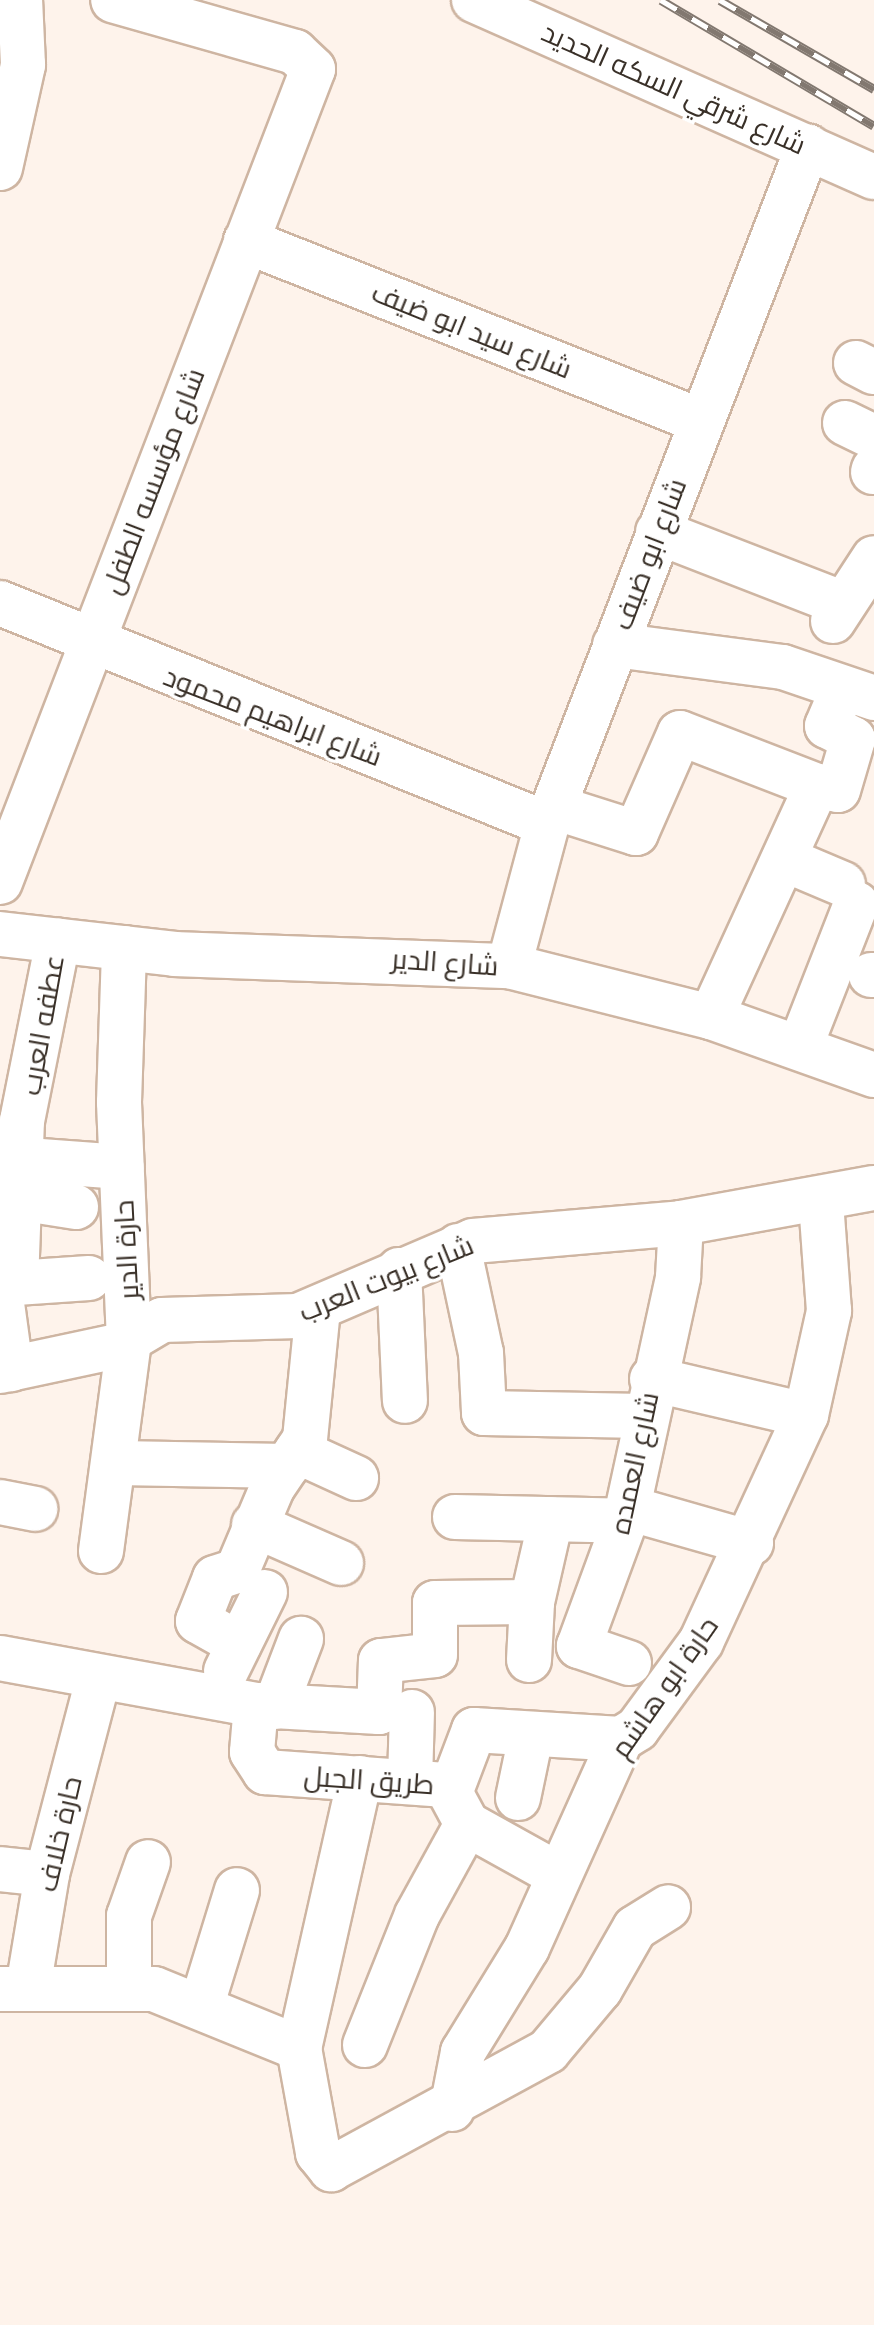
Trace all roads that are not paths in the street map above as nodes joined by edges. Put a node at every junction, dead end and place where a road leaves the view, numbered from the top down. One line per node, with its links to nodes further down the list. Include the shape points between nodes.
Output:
1 (20, 0): 5 (street, via 22,80)
2 (113, 0): 7 (street, شارع مؤسسه الطفل, via 295,52 313,69 312,83)
3 (474, 0): 4 (street, شارع شرقي السكه الحديد)
4 (808, 147): 6 (street, شارع شرقي السكه الحديد); 8 (street, شارع ابو ضيف)
5 (0, 168)
6 (874, 177)
7 (246, 241): 8 (street, شارع سيد ابو ضيف); 12 (street, شارع مؤسسه الطفل)
8 (699, 420): 9 (street, شارع ابو ضيف)
9 (658, 532): 10 (street, via 837,612); 13 (street, شارع ابو ضيف)
10 (874, 558)
11 (0, 603): 12 (street, شارع ابراهيم محمود)
12 (90, 645): 16 (street, شارع ابراهيم محمود); 18 (street, شارع مؤسسه الطفل)
13 (615, 645): 14 (street, via 783,667); 16 (street, شارع ابو ضيف)
14 (858, 694): 15 (street, via 827,726 853,739)
15 (845, 776): 16 (street, شارع ابراهيم محمود, via 680,733 636,833); 17 (street)
16 (550, 816): 22 (street, شارع ابو ضيف)
17 (784, 859): 23 (street); 24 (street, via 849,894)
18 (0, 882)
19 (0, 934): 20 (street, شارع الدير)
20 (58, 941): 21 (street, شارع الدير); 26 (street, عطفه العرب)
21 (124, 948): 22 (street, شارع الدير); 27 (street, حارة الدير)
22 (509, 966): 23 (street, شارع الدير)
23 (711, 1017): 24 (street, شارع الدير)
24 (800, 1047): 25 (street, شارع الدير)
25 (874, 1075)
26 (16, 1092): 28 (street, عطفه العرب, via 22,1121)
27 (122, 1167): 28 (street); 38 (street, حارة الدير)
28 (10, 1178): 31 (street); 36 (street, عطفه العرب)
29 (874, 1188): 30 (street, شارع بيوت العرب)
30 (821, 1202): 32 (street, شارع بيوت العرب); 42 (street, حارة ابو هاشم, via 829,1311)
31 (76, 1207)
32 (681, 1223): 33 (street, شارع بيوت العرب, via 503,1235); 40 (street, شارع العمده, via 678,1277)
33 (458, 1246): 34 (street, شارع بيوت العرب); 40 (street, via 481,1353 484,1413)
34 (399, 1270): 37 (street, شارع بيوت العرب); 41 (street)
35 (89, 1278): 36 (street)
36 (5, 1286): 39 (street, عطفه العرب)
37 (318, 1309): 38 (street, شارع بيوت العرب, via 273,1321 162,1320); 43 (street, via 309,1418)
38 (129, 1341): 39 (street, شارع بيوت العرب); 44 (street, حارة الدير)
39 (5, 1370)
40 (648, 1397): 42 (street); 46 (street, شارع العمده)
41 (405, 1401)
42 (806, 1415): 50 (street, حارة ابو هاشم)
43 (292, 1459): 44 (street); 45 (street); 49 (street)
44 (117, 1463): 51 (street, حارة الدير)
45 (356, 1478)
46 (626, 1514): 48 (street); 50 (street); 59 (street, شارع العمده, via 579,1646)
47 (455, 1517): 48 (street)
48 (551, 1519): 54 (street)
49 (254, 1525): 52 (street); 56 (street, via 237,1571 215,1578 198,1624)
50 (751, 1543): 64 (street, حارة ابو هاشم, via 701,1642 637,1729)
51 (101, 1551)
52 (341, 1563)
53 (265, 1592): 56 (street)
54 (532, 1602): 58 (street); 61 (street, via 435,1603 435,1655 381,1661 382,1711)
55 (301, 1639): 61 (street)
56 (239, 1644): 61 (street)
57 (0, 1658): 60 (street)
58 (529, 1660)
59 (629, 1663)
60 (98, 1680): 61 (street); 70 (street, حارة خلاف)
61 (249, 1704): 65 (street, طريق الجبل, via 252,1752 265,1772)
62 (412, 1712): 66 (street)
63 (531, 1736): 64 (street); 66 (street, via 469,1733); 67 (street)
64 (621, 1739): 71 (street, حارة ابو هاشم)
65 (360, 1778): 66 (street, طريق الجبل); 78 (street)
66 (443, 1798): 71 (street, طريق الجبل); 77 (street, via 417,1915)
67 (518, 1798)
68 (148, 1862): 74 (street, via 129,1916)
69 (0, 1869): 70 (street)
70 (47, 1874): 75 (street, حارة خلاف)
71 (557, 1874): 79 (street, حارة ابو هاشم, via 508,1983 463,2052)
72 (237, 1890): 76 (street)
73 (668, 1907): 79 (street, via 635,1928 570,2032)
74 (129, 1987): 75 (street); 76 (street)
75 (14, 1989)
76 (202, 2004): 78 (street)
77 (365, 2045)
78 (299, 2048): 79 (street, via 318,2153 331,2169)
79 (452, 2109)

